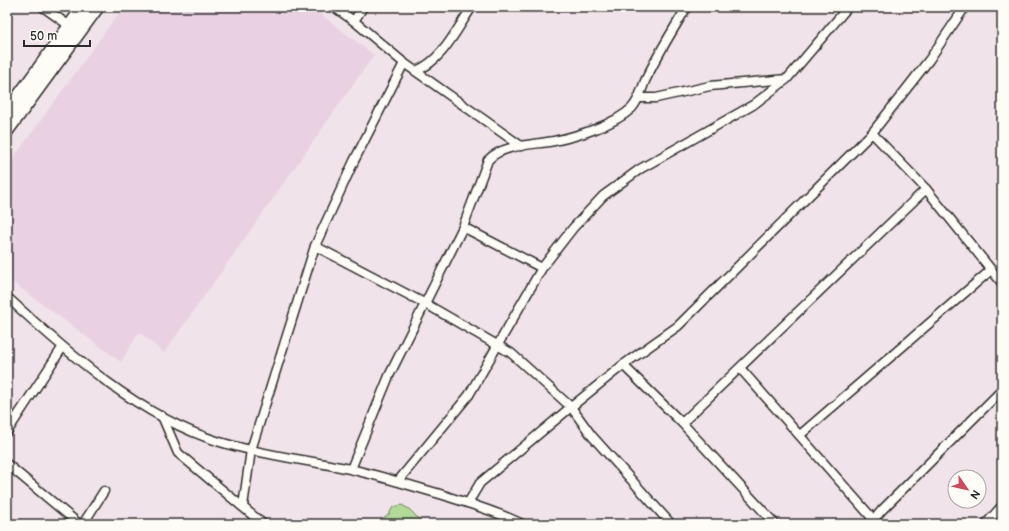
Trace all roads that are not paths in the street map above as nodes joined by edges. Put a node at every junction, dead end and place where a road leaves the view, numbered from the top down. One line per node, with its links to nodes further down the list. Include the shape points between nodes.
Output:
1 (43, 7): 11 (street)
2 (84, 7): 11 (main road)
3 (97, 7): 11 (main road)
4 (334, 7): 10 (street)
5 (363, 7): 10 (street)
6 (472, 7): 13 (street, via 438,57)
7 (687, 7): 15 (street, via 645,82)
8 (965, 7): 18 (street, via 929,60)
9 (842, 8): 14 (street, via 817,44)
10 (354, 21): 12 (street)
11 (74, 29): 16 (main road); 17 (main road)
12 (404, 63): 13 (street); 22 (street, via 354,161)
13 (416, 71): 19 (street)
14 (787, 79): 15 (street, via 718,85 656,98); 23 (street, via 753,105 640,169 603,196 573,228)
15 (639, 98): 19 (street, via 621,117 601,127 555,141)
16 (7, 113)
17 (7, 130)
18 (872, 133): 20 (street); 30 (street, via 678,326)
19 (521, 146): 21 (street, via 494,154 488,160)
20 (926, 189): 24 (street); 31 (street)
21 (463, 227): 23 (street); 27 (street)
22 (315, 246): 27 (street); 38 (street)
23 (542, 268): 28 (street)
24 (991, 270): 25 (street); 37 (street)
25 (1002, 283)
26 (7, 297): 29 (street)
27 (426, 304): 28 (street); 40 (street, via 389,376)
28 (498, 345): 33 (street, via 511,352); 41 (street, via 469,395)
29 (62, 348): 34 (street, via 105,381); 36 (street)
30 (623, 365): 33 (street); 35 (street)
31 (740, 368): 35 (street); 37 (street)
32 (1002, 390): 46 (street)
33 (571, 407): 43 (street, via 480,483); 51 (street, via 592,436)
34 (162, 416): 38 (street, via 193,432); 44 (street, via 178,453)
35 (682, 423): 52 (street)
36 (7, 432)
37 (800, 435): 46 (street)
38 (251, 450): 40 (street); 44 (street)
39 (7, 464): 47 (street)
40 (351, 469): 41 (street)
41 (398, 481): 43 (street)
42 (104, 491): 48 (street)
43 (468, 503): 50 (street, via 490,509)
44 (243, 506): 49 (street)
45 (1002, 506): 53 (street)
46 (872, 522)
47 (79, 524)
48 (84, 524)
49 (264, 524)
50 (522, 524)
51 (671, 524)
52 (774, 524)
53 (986, 524)

